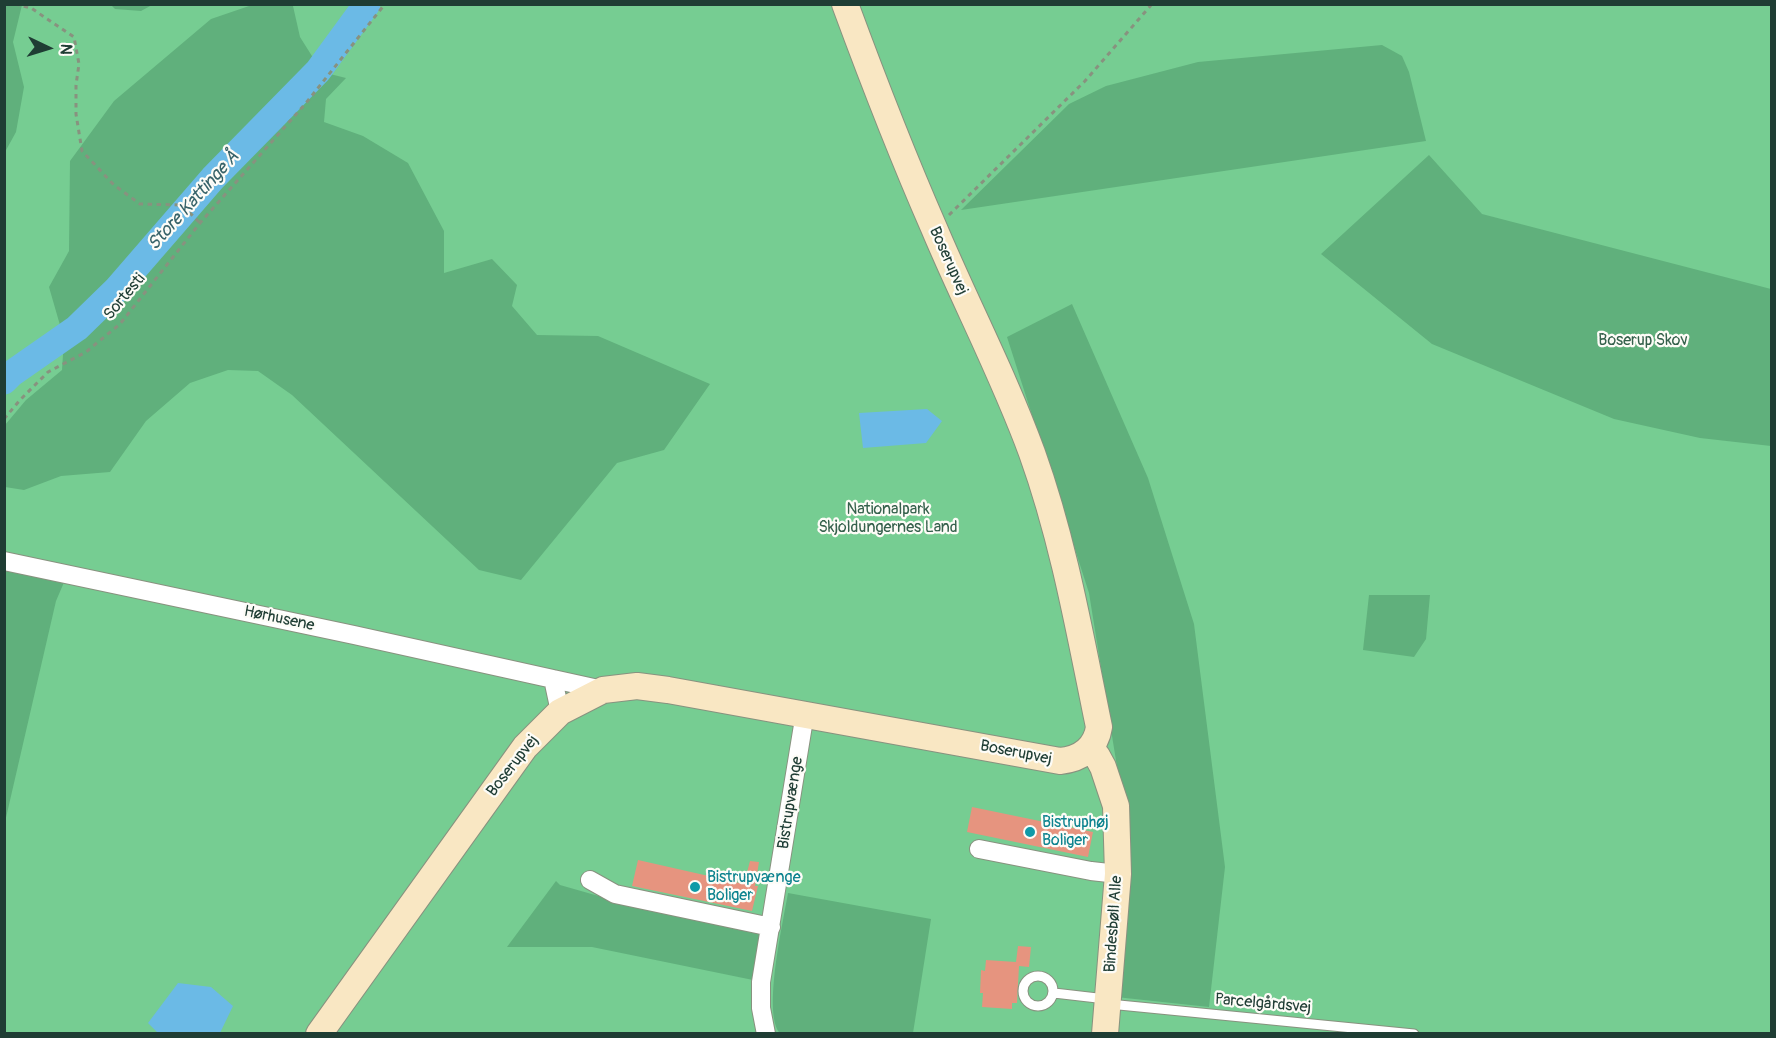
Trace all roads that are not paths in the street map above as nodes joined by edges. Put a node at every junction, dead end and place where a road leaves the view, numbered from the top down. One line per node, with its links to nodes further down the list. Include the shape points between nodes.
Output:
1 (845, 4): 7 (street, Boserupvej, via 879,98 1032,455 1062,550 1099,727)
2 (4, 561): 3 (street, Hørhusene)
3 (553, 680): 4 (street, Hørhusene); 5 (street)
4 (603, 690): 5 (street, Boserupvej); 6 (street, Boserupvej, via 637,686)
5 (560, 712): 14 (street, Boserupvej, via 525,747)
6 (805, 713): 7 (street, Boserupvej, via 1060,761 1076,759); 11 (street, Bistrupvænge)
7 (1090, 749): 9 (street, Bindesbøll Alle, via 1104,767 1116,806)
8 (979, 849): 9 (street)
9 (1118, 874): 13 (street, Bindesbøll Alle)
10 (590, 880): 11 (street, via 615,894)
11 (771, 927): 15 (street, Bistrupvænge, via 761,982)
12 (1054, 993): 13 (lane, Parcelgårdsvej)
13 (1109, 1002): 16 (street, Bindesbøll Alle); 17 (lane, Parcelgårdsvej)
14 (319, 1034)
15 (766, 1034)
16 (1106, 1034)
17 (1414, 1034)

